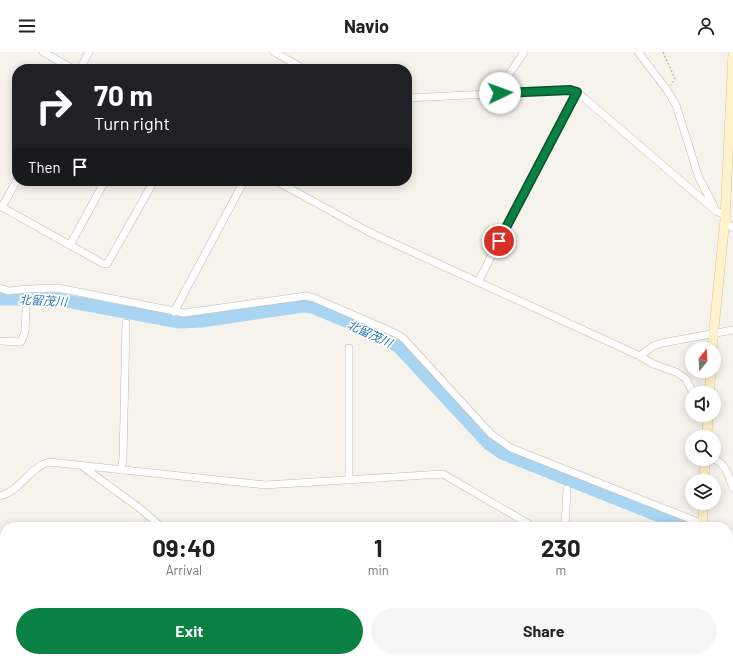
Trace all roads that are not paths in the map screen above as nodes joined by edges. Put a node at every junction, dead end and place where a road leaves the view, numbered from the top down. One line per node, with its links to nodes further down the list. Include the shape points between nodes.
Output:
1 (43, 52): 7 (street)
2 (89, 52): 8 (street)
3 (274, 52): 9 (street)
4 (524, 52): 11 (street, via 504,82)
5 (638, 52): 19 (street, via 676,105 699,178)
6 (733, 52): 20 (street)
7 (64, 64)
8 (83, 64)
9 (295, 64)
10 (577, 92): 11 (street, via 570,90); 19 (street); 23 (street)
11 (500, 93): 12 (street)
12 (412, 98)
13 (13, 186): 18 (street)
14 (102, 186): 22 (street)
15 (151, 186): 22 (street, via 107,264)
16 (241, 186): 26 (street)
17 (285, 186): 23 (street, via 371,233)
18 (1, 206): 22 (street)
19 (716, 211): 20 (street)
20 (725, 219): 21 (street); 29 (street)
21 (733, 228)
22 (70, 245)
23 (478, 282): 33 (street)
24 (0, 288): 26 (street, via 8,291 58,288)
25 (26, 310): 30 (street, via 25,332 21,342)
26 (174, 312): 46 (street, via 184,313 306,296 314,298 404,339 491,434 511,448)
27 (126, 323): 37 (street)
28 (733, 330): 29 (street)
29 (714, 332): 31 (street); 33 (street, via 652,346)
30 (0, 341)
31 (713, 342)
32 (349, 348): 38 (street)
33 (640, 356): 34 (street, via 676,372 686,379)
34 (690, 386)
35 (721, 464): 39 (street, via 727,470)
36 (80, 465): 37 (street); 41 (street, via 54,462 39,465 15,489); 43 (street, via 142,510)
37 (121, 470): 38 (street, via 265,485)
38 (349, 480): 44 (street, via 443,474)
39 (733, 488)
40 (567, 489): 45 (street)
41 (0, 496)
42 (703, 510): 47 (street)
43 (154, 522)
44 (519, 522)
45 (565, 522)
46 (696, 522)
47 (703, 522)

